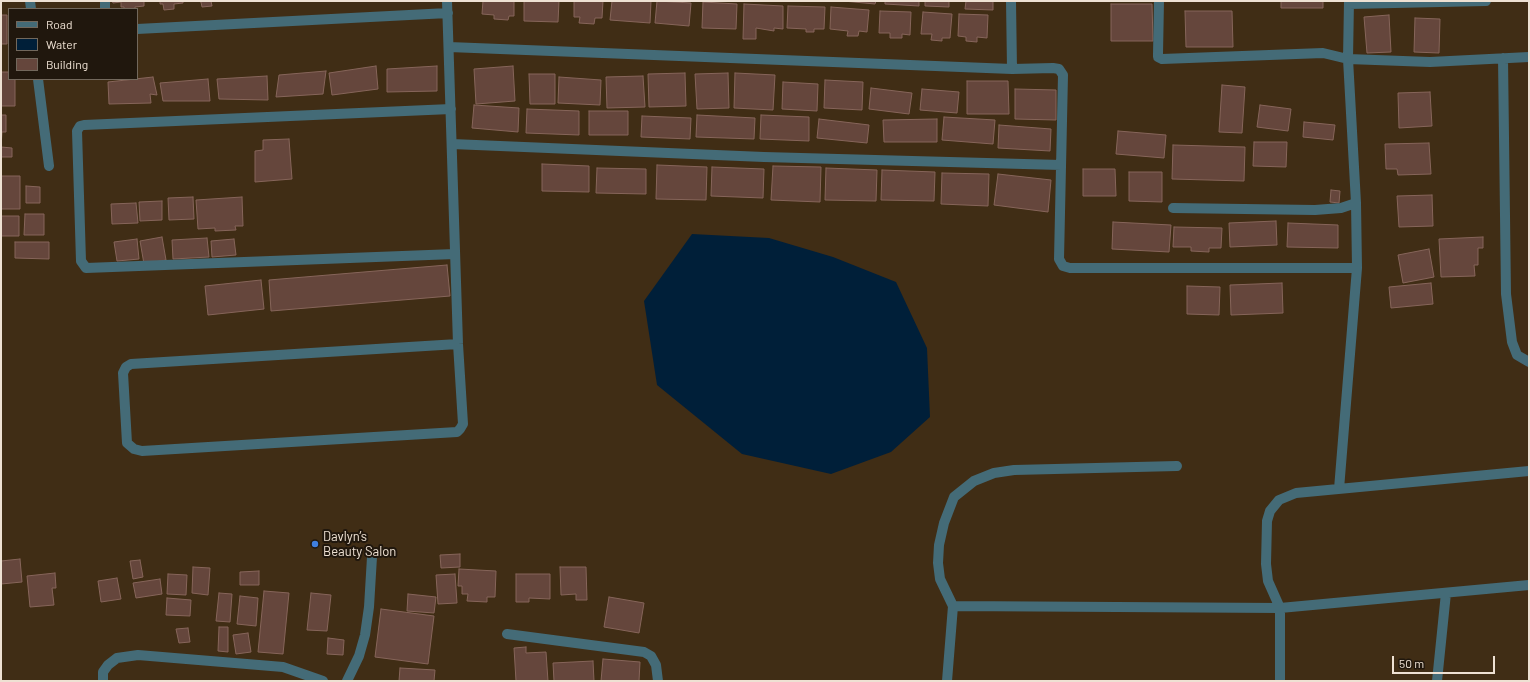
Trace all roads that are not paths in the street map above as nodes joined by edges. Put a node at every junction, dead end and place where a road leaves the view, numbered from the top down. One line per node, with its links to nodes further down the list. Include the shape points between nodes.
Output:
1 (447, 1): 6 (street)
2 (1011, 1): 12 (street)
3 (1159, 1): 11 (street, via 1158,57 1162,59 1323,53)
4 (1486, 1): 5 (street)
5 (1349, 2): 11 (street)
6 (448, 13): 7 (street); 8 (street)
7 (138, 30)
8 (449, 47): 12 (street); 14 (street)
9 (1529, 57): 10 (street)
10 (1503, 58): 11 (street, via 1430,62); 23 (street, via 1506,294 1512,342 1517,355)
11 (1348, 59): 18 (street)
12 (1012, 69): 16 (street, via 1053,68 1059,70 1062,75)
13 (38, 80): 17 (street)
14 (451, 109): 15 (street); 20 (street, via 84,125 77,131 81,261 86,268)
15 (452, 144): 16 (street, via 764,157); 20 (street)
16 (1061, 165): 21 (street, via 1059,259 1063,266)
17 (49, 166)
18 (1356, 203): 19 (street, via 1341,208 1315,210); 21 (street)
19 (1173, 208)
20 (455, 254): 22 (street)
21 (1358, 268): 26 (street)
22 (458, 344): 22 (street, via 463,424 457,432 142,451 127,443 123,373 131,364)
23 (1529, 362)
24 (1177, 466): 30 (street, via 1014,470 994,473 974,481 954,497 939,545 940,579)
25 (1529, 471): 26 (street)
26 (1339, 489): 31 (street, via 1296,493 1279,500 1270,511 1267,521 1266,564 1268,581)
27 (372, 558): 36 (street, via 365,635 359,656)
28 (1529, 585): 29 (street)
29 (1446, 593): 31 (street); 40 (street)
30 (953, 606): 31 (street); 38 (street)
31 (1280, 608): 39 (street)
32 (507, 634): 37 (street, via 644,652 651,656 656,665)
33 (97, 681): 34 (street)
34 (103, 681): 35 (street, via 103,672 117,658 138,655 283,667)
35 (324, 681)
36 (347, 681)
37 (658, 681)
38 (947, 681)
39 (1280, 681)
40 (1437, 681)

